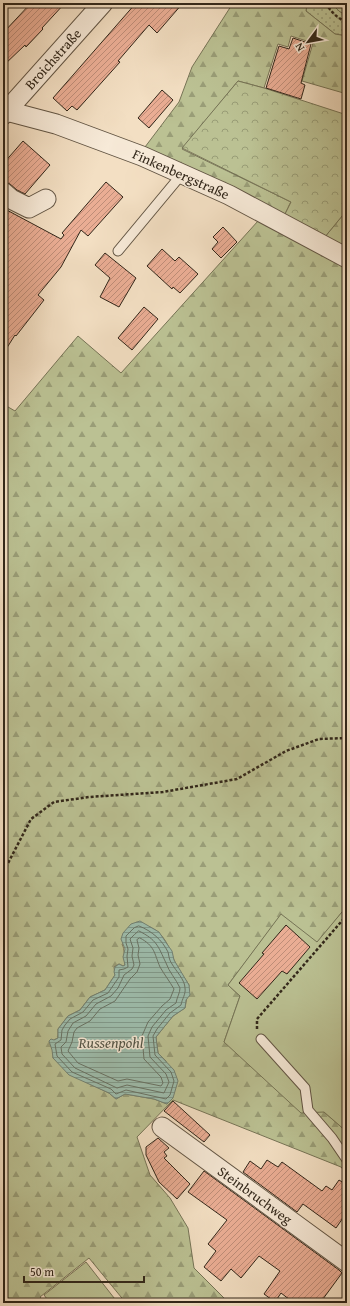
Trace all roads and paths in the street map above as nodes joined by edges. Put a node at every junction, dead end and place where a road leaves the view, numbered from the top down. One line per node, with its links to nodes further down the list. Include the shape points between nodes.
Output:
1 (103, 3): 4 (street, Broichstraße)
2 (326, 3): 3 (path, via 334,14)
3 (347, 22)
4 (4, 112): 5 (street, Finkenbergstraße, via 63,127 142,156)
5 (182, 174): 8 (lane); 9 (street, Finkenbergstraße)
6 (3, 192): 7 (street, via 29,208)
7 (46, 199)
8 (118, 251)
9 (345, 253)
10 (347, 738): 11 (path, via 319,739 286,752 237,779 163,792 54,802 31,819 6,867)
11 (3, 882)
12 (347, 915): 13 (path, via 257,1020)
13 (257, 1027)
14 (261, 1039): 16 (lane, via 306,1088 308,1110)
15 (162, 1127): 17 (street, Steinbruchweg)
16 (347, 1160)
17 (347, 1262)

